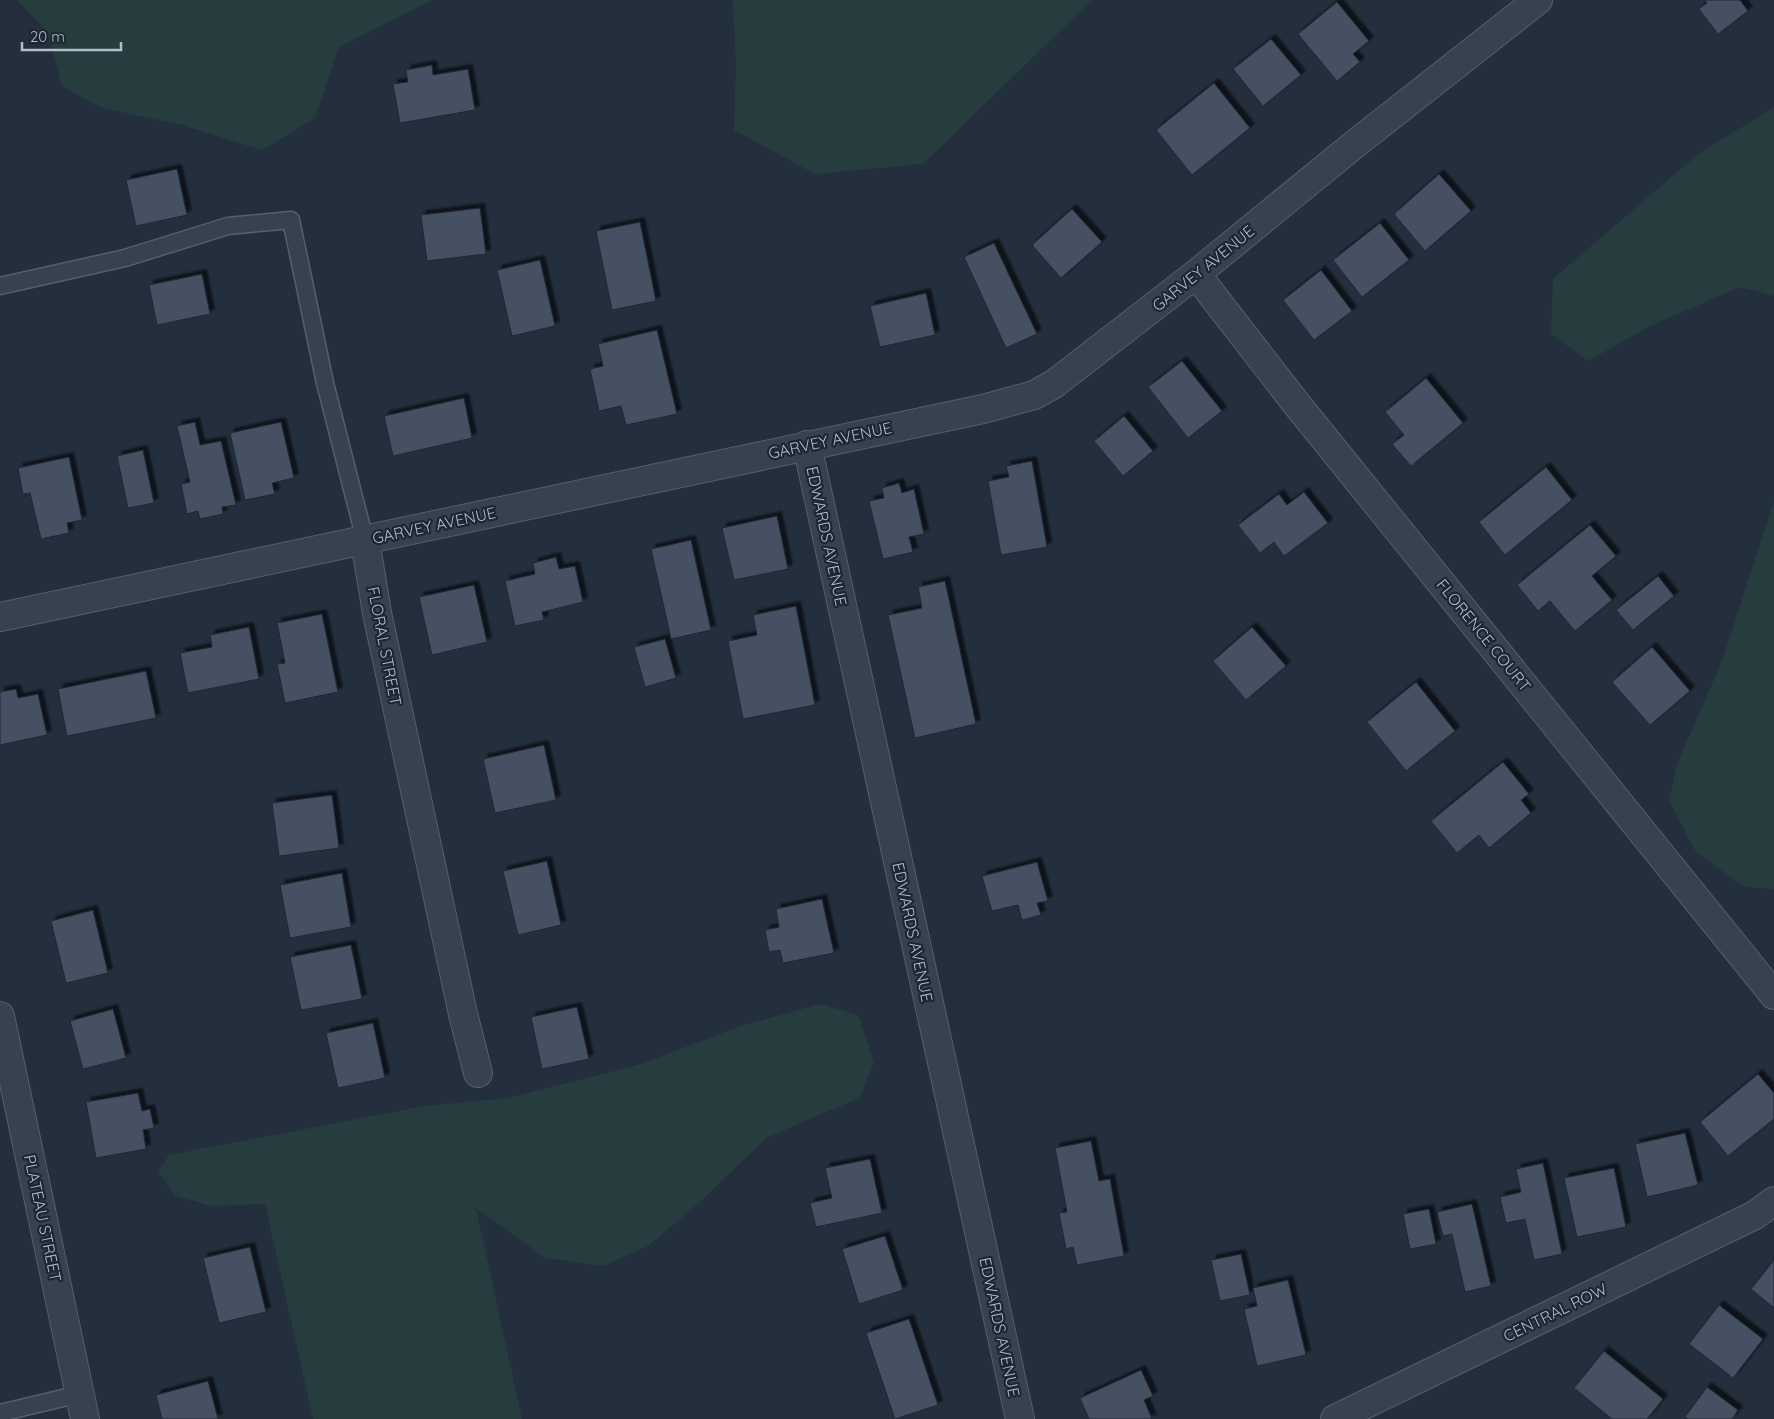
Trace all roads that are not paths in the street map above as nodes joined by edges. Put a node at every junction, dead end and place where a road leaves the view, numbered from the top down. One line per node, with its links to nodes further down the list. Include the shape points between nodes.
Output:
1 (1538, 0): 2 (street, GARVEY AVENUE)
2 (1196, 274): 4 (street, GARVEY AVENUE, via 1054,384 1034,395 983,409); 7 (street, FLORENCE COURT, via 1295,402)
3 (0, 286): 5 (lane, FLORAL STREET, via 125,258 228,226 291,220 325,383)
4 (807, 444): 5 (street, GARVEY AVENUE); 13 (street, EDWARDS AVENUE)
5 (365, 540): 6 (street, GARVEY AVENUE); 9 (street, FLORAL STREET, via 462,1014)
6 (0, 617)
7 (1774, 995)
8 (0, 1016): 11 (street, PLATEAU STREET)
9 (478, 1073)
10 (1774, 1201): 14 (street, CENTRAL ROW, via 1755,1215)
11 (83, 1406): 12 (lane)
12 (0, 1413)
13 (1020, 1419)
14 (1335, 1419)

